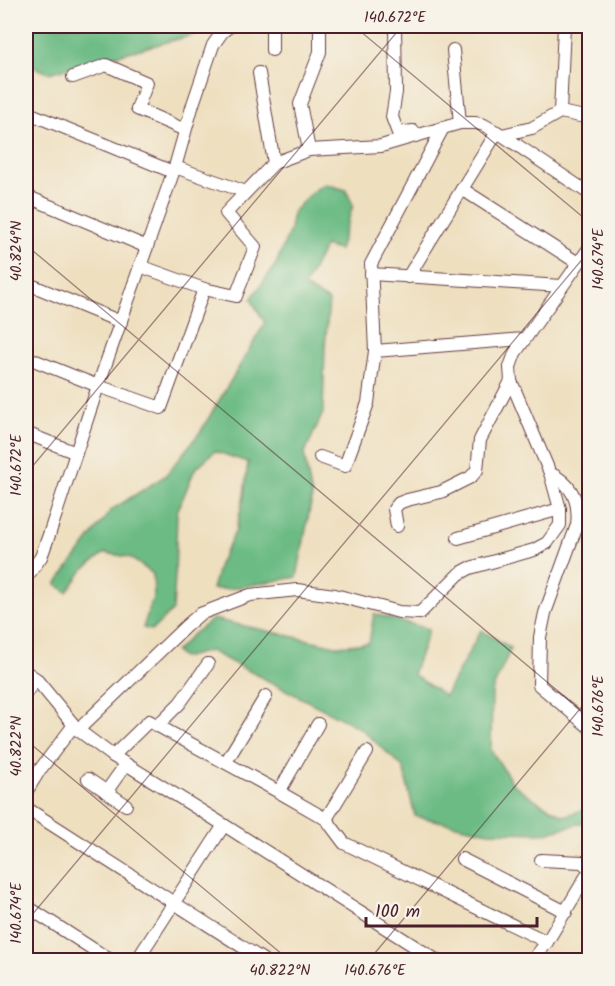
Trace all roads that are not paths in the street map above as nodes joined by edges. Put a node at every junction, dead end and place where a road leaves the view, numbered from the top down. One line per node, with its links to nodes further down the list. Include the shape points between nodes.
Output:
1 (92, 26): 2 (street)
2 (104, 26)
3 (273, 26): 8 (street)
4 (320, 26): 20 (street, via 320,52 300,104)
5 (395, 26): 18 (street, via 395,127 398,133 425,129)
6 (564, 26): 13 (street)
7 (222, 28): 17 (street)
8 (272, 50)
9 (453, 50): 15 (street)
10 (259, 73): 21 (street)
11 (73, 78): 17 (street, via 106,65 147,82 137,109)
12 (26, 112): 22 (street)
13 (560, 112): 14 (street); 19 (street, via 532,128)
14 (590, 118)
15 (460, 123): 16 (street); 19 (street, via 484,125)
16 (443, 128): 18 (street); 31 (street, via 371,264)
17 (185, 130): 22 (street)
18 (430, 132): 20 (street, via 381,146)
19 (499, 134): 23 (street); 25 (street)
20 (309, 150): 21 (street)
21 (274, 163): 24 (street)
22 (174, 170): 24 (street); 27 (street)
23 (462, 189): 29 (street); 32 (street)
24 (246, 192): 35 (street, via 226,213 255,247 236,296)
25 (590, 194)
26 (26, 196): 27 (street)
27 (147, 247): 30 (street)
28 (590, 247): 29 (street)
29 (578, 263): 34 (street)
30 (140, 266): 35 (street); 36 (street)
31 (371, 274): 32 (street); 38 (street)
32 (408, 278): 34 (street)
33 (26, 283): 36 (street)
34 (562, 286): 37 (street)
35 (204, 289): 41 (street, via 161,408)
36 (121, 322): 41 (street)
37 (525, 339): 38 (street); 40 (street, via 510,367)
38 (375, 351): 44 (street, via 368,403 345,466)
39 (26, 357): 41 (street)
40 (511, 381): 45 (street); 47 (street, via 480,440 477,470 441,492 399,503 394,508)
41 (98, 386): 43 (street)
42 (26, 433): 43 (street)
43 (76, 453): 49 (street, via 41,557)
44 (320, 457)
45 (550, 473): 46 (street); 57 (street, via 560,478 575,496 579,512 545,613 539,685)
46 (560, 509): 48 (street); 56 (street, via 561,525 547,543 459,574 420,613 297,590 250,595 200,614)
47 (397, 526)
48 (458, 538)
49 (26, 578)
50 (208, 664): 55 (street, via 180,703)
51 (31, 675): 52 (street); 56 (street)
52 (26, 693)
53 (266, 696): 60 (street)
54 (318, 724): 65 (street)
55 (158, 725): 59 (street, via 149,721); 60 (street)
56 (76, 727): 59 (street); 63 (street)
57 (590, 728)
58 (366, 752): 68 (street)
59 (113, 756): 61 (street)
60 (226, 762): 65 (street)
61 (126, 764): 64 (street); 69 (street)
62 (88, 779): 64 (street)
63 (26, 792)
64 (106, 792): 66 (street)
65 (279, 792): 68 (street)
66 (126, 805)
67 (26, 808): 73 (street)
68 (326, 819): 76 (street, via 344,843)
69 (224, 825): 73 (street); 80 (street)
70 (462, 859): 75 (street)
71 (541, 860): 72 (street, via 582,862)
72 (590, 869): 75 (street)
73 (173, 902): 78 (street); 79 (street)
74 (26, 906): 77 (street)
75 (566, 912): 76 (street)
76 (548, 942): 81 (street)
77 (110, 960)
78 (137, 960)
79 (262, 960)
80 (436, 960)
81 (533, 960)

